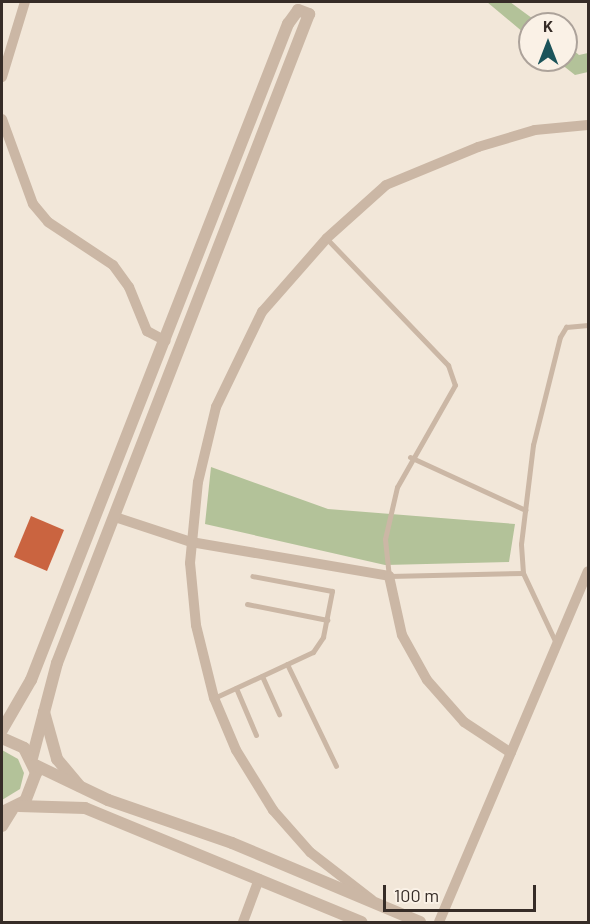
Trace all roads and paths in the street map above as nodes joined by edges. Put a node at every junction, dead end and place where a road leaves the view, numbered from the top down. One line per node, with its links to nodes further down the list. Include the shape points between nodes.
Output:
1 (24, 2): 2 (street)
2 (4, 51): 3 (street)
3 (2, 77)
4 (2, 119): 8 (street, via 33,204 48,222 113,265 147,331)
5 (588, 125): 6 (street, via 535,130 478,147 386,185)
6 (327, 238): 9 (lane, via 448,365 455,385); 12 (street, via 262,312 216,407)
7 (588, 325): 10 (lane, via 566,327 560,337 533,445)
8 (166, 341): 11 (street, via 288,24 298,10 309,14); 26 (street, via 32,680)
9 (410, 457): 10 (lane); 16 (lane, via 385,539)
10 (525, 510): 14 (lane)
11 (115, 518): 12 (street); 24 (street)
12 (191, 542): 16 (street); 23 (street, via 196,625)
13 (588, 571): 19 (street)
14 (523, 573): 16 (lane); 19 (lane)
15 (252, 576): 18 (lane, via 332,591)
16 (389, 576): 29 (street, via 402,634 427,680 464,722)
17 (247, 604): 18 (lane)
18 (327, 620): 20 (lane, via 317,648)
19 (557, 645): 29 (street)
20 (288, 664): 21 (lane); 31 (lane)
21 (262, 676): 22 (lane); 25 (lane)
22 (236, 688): 23 (lane); 27 (lane)
23 (214, 698): 35 (street, via 253,781)
24 (44, 709): 30 (street); 32 (street, via 57,759)
25 (279, 714)
26 (2, 730)
27 (256, 735)
28 (2, 738): 30 (street, via 15,742)
29 (511, 753): 42 (street)
30 (33, 762): 32 (street); 33 (street, via 33,788)
31 (336, 766)
32 (83, 789): 36 (street)
33 (11, 809): 34 (street); 37 (street, via 85,808)
34 (2, 826)
35 (310, 852): 36 (street); 38 (street)
36 (304, 875): 38 (street)
37 (259, 879): 39 (street); 40 (street)
38 (384, 909): 41 (street)
39 (243, 922)
40 (361, 922)
41 (420, 922)
42 (439, 922)

